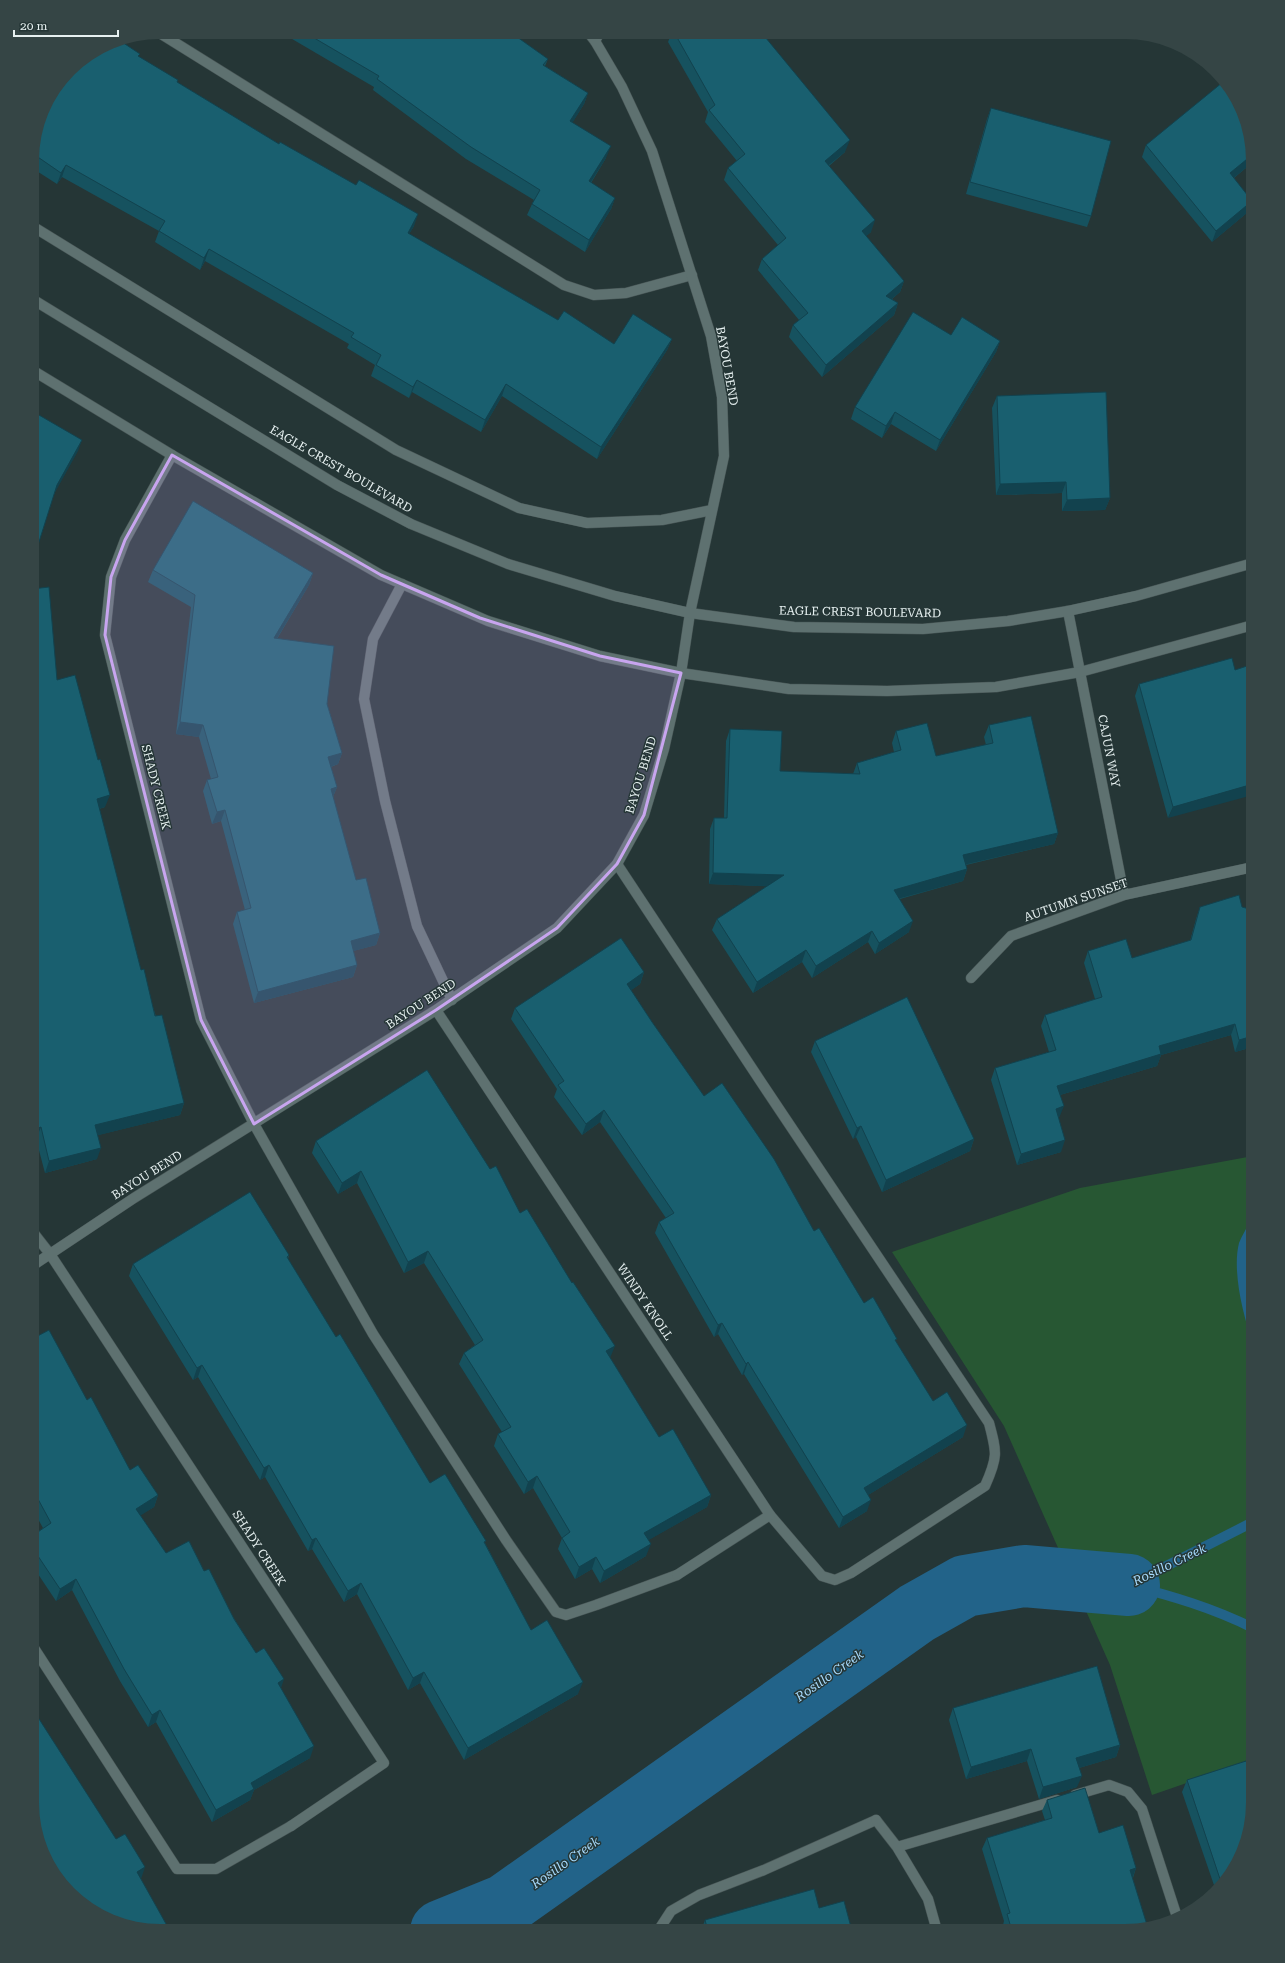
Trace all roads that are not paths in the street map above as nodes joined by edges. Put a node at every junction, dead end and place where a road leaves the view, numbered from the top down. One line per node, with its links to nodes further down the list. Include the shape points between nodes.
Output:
1 (169, 39): 4 (street, via 564,285 594,295 626,293)
2 (595, 41): 4 (street, BAYOU BEND, via 622,87 652,151)
3 (39, 230): 8 (street, via 396,450 519,508 587,523 662,520)
4 (692, 275): 8 (street, BAYOU BEND, via 711,336 722,397 724,456)
5 (39, 303): 12 (street, EAGLE CREST BOULEVARD, via 337,485 411,524 508,564 615,596)
6 (39, 374): 7 (street)
7 (172, 455): 10 (street, via 381,575); 22 (street, SHADY CREEK, via 125,540 111,576 105,635 201,1020)
8 (712, 510): 12 (street, BAYOU BEND)
9 (1246, 565): 11 (street, EAGLE CREST BOULEVARD, via 1136,596)
10 (402, 584): 15 (street, via 503,626 600,656); 20 (street, via 373,639 364,698 385,801 417,926)
11 (1068, 611): 12 (street, EAGLE CREST BOULEVARD, via 1008,621 923,629 794,627); 14 (street, CAJUN WAY)
12 (690, 612): 15 (street, BAYOU BEND)
13 (1246, 627): 14 (street)
14 (1080, 672): 15 (street, via 996,687 887,691 789,689); 18 (street, CAJUN WAY)
15 (681, 673): 16 (street, BAYOU BEND, via 664,749 644,814)
16 (618, 864): 20 (street, BAYOU BEND, via 557,928); 26 (street, WINDY KNOLL, via 989,1423 996,1451 993,1469 985,1486 850,1573 835,1580 822,1576)
17 (1246, 869): 18 (street, AUTUMN SUNSET)
18 (1124, 895): 19 (street, AUTUMN SUNSET, via 1011,936)
19 (971, 978)
20 (452, 1000): 21 (street, BAYOU BEND)
21 (436, 1010): 22 (street, BAYOU BEND); 26 (street, WINDY KNOLL)
22 (254, 1124): 24 (street, BAYOU BEND, via 134,1198); 26 (street, SHADY CREEK, via 373,1334 506,1540 556,1612 566,1615 677,1575)
23 (39, 1240): 24 (street)
24 (50, 1254): 25 (street, BAYOU BEND); 27 (street, SHADY CREEK, via 384,1763 291,1826 216,1869 177,1869)
25 (39, 1261)
26 (770, 1515)
27 (39, 1656)
28 (897, 1847): 29 (street, via 1108,1785 1128,1792 1142,1809); 30 (street, via 876,1820 764,1870 699,1895 671,1911); 31 (street, via 928,1899)
29 (1176, 1913)
30 (663, 1924)
31 (935, 1924)

